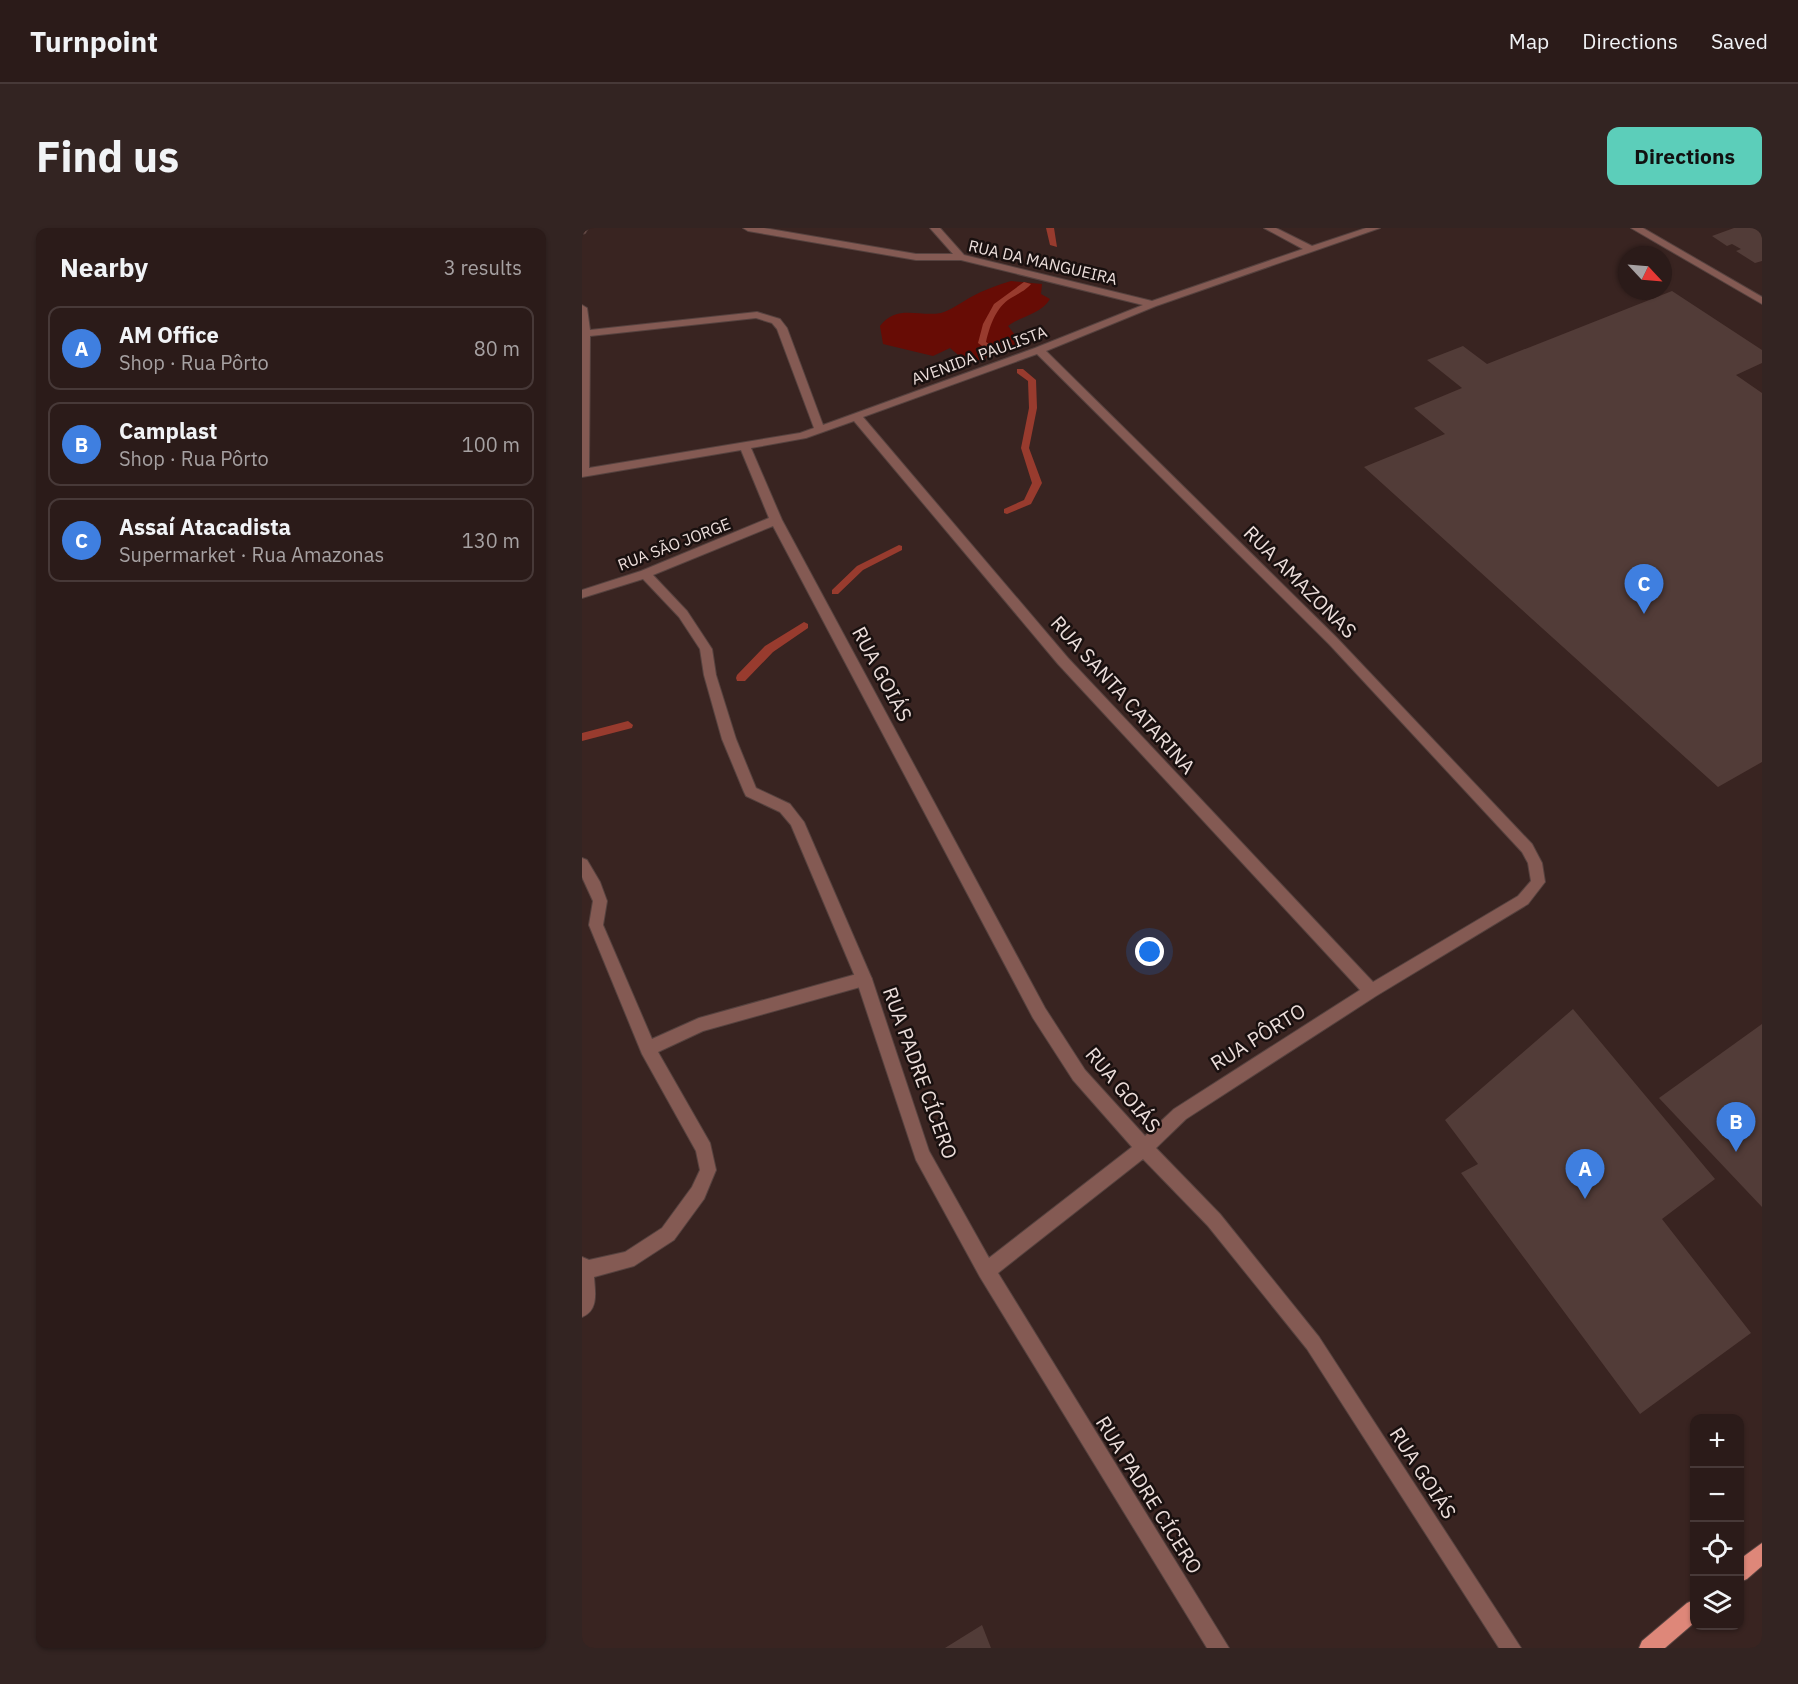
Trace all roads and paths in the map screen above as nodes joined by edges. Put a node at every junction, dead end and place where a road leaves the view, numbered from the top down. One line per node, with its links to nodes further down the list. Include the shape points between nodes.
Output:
1 (748, 228): 7 (street, RUA DA MANGUEIRA, via 916,257)
2 (935, 228): 7 (street)
3 (1269, 228): 6 (street)
4 (1375, 228): 6 (street, AVENIDA PAULISTA)
5 (1636, 228): 8 (street)
6 (1310, 249): 9 (street, AVENIDA PAULISTA)
7 (961, 257): 9 (street, RUA DA MANGUEIRA)
8 (1762, 301)
9 (1153, 304): 12 (street, AVENIDA PAULISTA)
10 (582, 308): 11 (street)
11 (585, 334): 14 (street, via 766,316 782,328); 16 (street)
12 (1039, 350): 13 (street, AVENIDA PAULISTA); 20 (street, RUA AMAZONAS, via 1333,642)
13 (857, 417): 14 (street, AVENIDA PAULISTA); 23 (street, RUA SANTA CATARINA, via 1063,661)
14 (820, 429): 15 (street, AVENIDA PAULISTA)
15 (745, 446): 16 (street, AVENIDA PAULISTA); 17 (street, RUA GOIÁS)
16 (582, 472)
17 (776, 520): 18 (street, RUA SÃO JORGE); 25 (street, RUA GOIÁS, via 1039,1013 1079,1076)
18 (645, 574): 19 (street, RUA SÃO JORGE); 22 (street, RUA PADRE CÍCERO, via 683,614 706,650 729,739 752,792 785,808 797,822)
19 (582, 594)
20 (1527, 848): 23 (street, RUA PÔRTO, via 1538,882 1523,900)
21 (582, 864): 24 (street, via 600,901 596,925)
22 (864, 979): 24 (street, via 699,1025); 27 (street, RUA PADRE CÍCERO, via 922,1154)
23 (1371, 991): 25 (street, RUA PÔRTO, via 1188,1108)
24 (648, 1050): 26 (street, via 704,1149 708,1170 698,1193 668,1234 628,1260)
25 (1144, 1148): 27 (street, RUA PÔRTO); 33 (street, RUA GOIÁS, via 1214,1220 1313,1343)
26 (584, 1268): 28 (street, via 586,1302)
27 (986, 1271): 32 (street, RUA PADRE CÍCERO)
28 (582, 1308)
29 (1762, 1553): 30 (main road)
30 (1744, 1569)
31 (1690, 1614): 34 (main road)
32 (1219, 1648)
33 (1511, 1648)
34 (1649, 1648)

